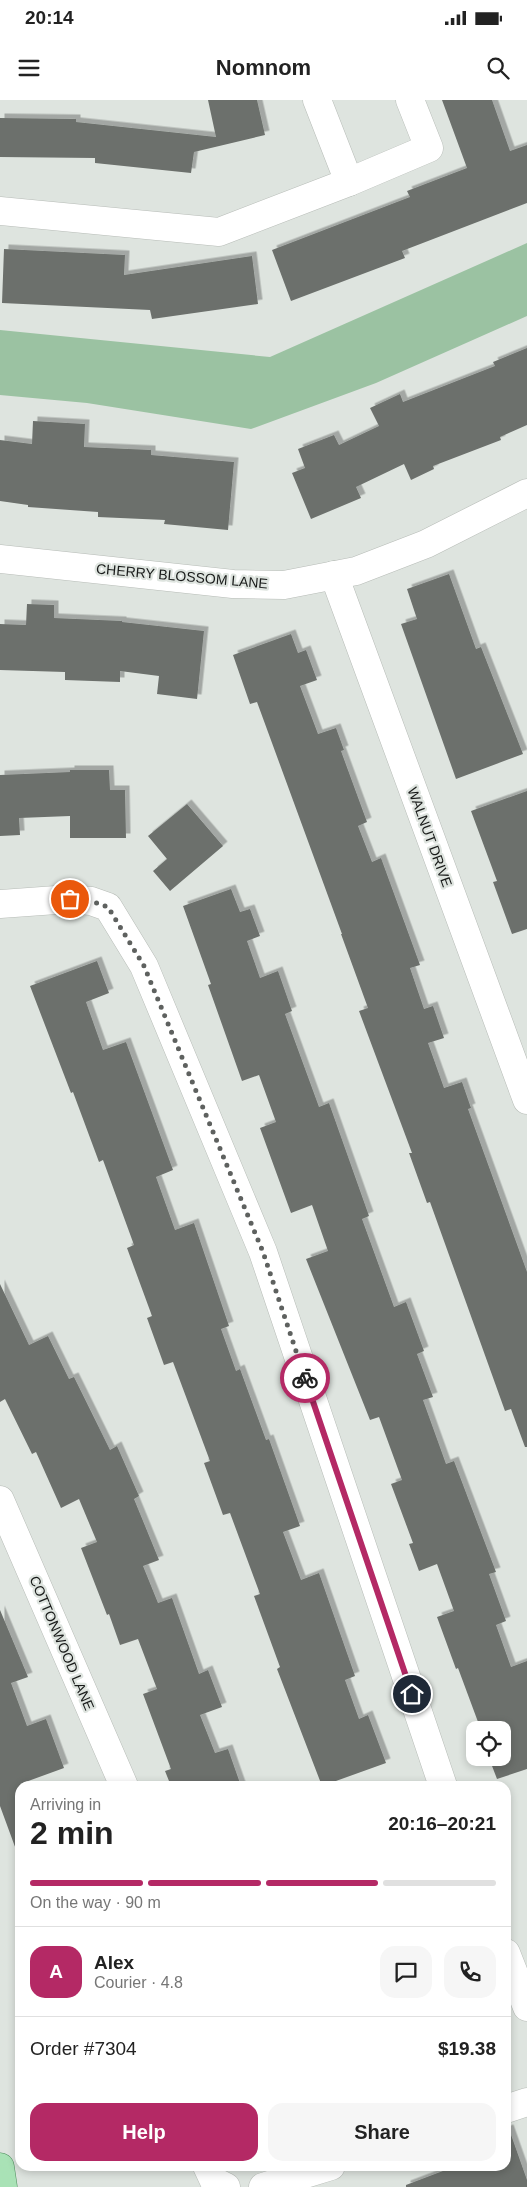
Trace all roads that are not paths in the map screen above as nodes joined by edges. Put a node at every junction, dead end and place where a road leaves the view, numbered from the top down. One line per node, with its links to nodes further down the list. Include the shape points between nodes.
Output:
1 (317, 100): 3 (street)
2 (410, 100): 3 (street, via 429,148)
3 (349, 182): 4 (street, via 219,232)
4 (0, 211)
5 (527, 493): 7 (street, CHERRY BLOSSOM LANE, via 426,544 356,571)
6 (0, 559): 7 (street, CHERRY BLOSSOM LANE, via 233,584 284,585)
7 (334, 575): 9 (street, WALNUT DRIVE)
8 (0, 904): 12 (street, via 70,899 108,907 144,966 263,1252)
9 (527, 1100)
10 (0, 1500): 11 (street, COTTONWOOD LANE)
11 (122, 1781)
12 (441, 1781)
13 (511, 1966): 14 (street)
14 (527, 2007)
15 (527, 2102): 16 (street)
16 (511, 2107)
17 (0, 2167): 20 (main road)
18 (209, 2171): 21 (street, via 214,2181)
19 (315, 2171): 22 (street)
20 (3, 2187)
21 (226, 2187)
22 (263, 2187)

